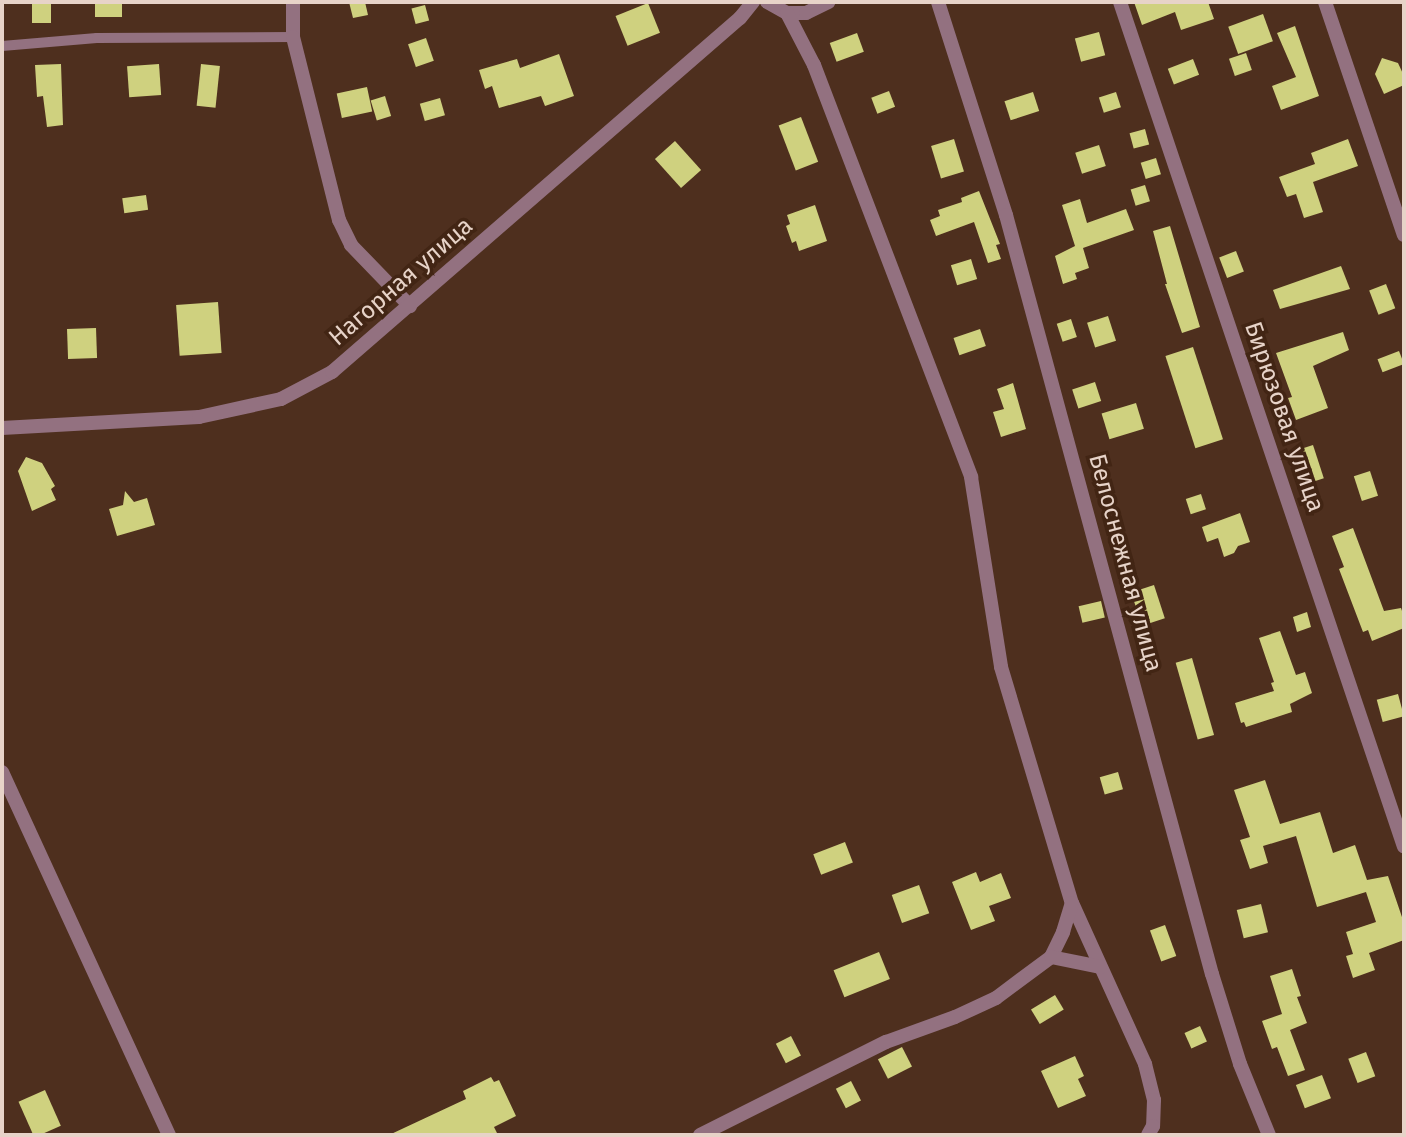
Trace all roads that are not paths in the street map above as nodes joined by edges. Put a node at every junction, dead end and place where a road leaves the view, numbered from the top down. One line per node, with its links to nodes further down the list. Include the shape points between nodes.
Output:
1 (293, 2): 9 (street)
2 (753, 2): 12 (street, Нагорная улица)
3 (767, 2): 8 (street)
4 (829, 2): 8 (street, via 806,13)
5 (938, 2): 22 (street, Белоснежная улица, via 1006,215 1212,974 1240,1064)
6 (1120, 2): 15 (street, Бирюзовая улица)
7 (1325, 2): 11 (street)
8 (787, 13): 16 (street, via 814,65 971,477 1001,667)
9 (293, 37): 10 (lane, via 97,38); 12 (street, via 339,220 351,244)
10 (2, 46)
11 (1404, 235)
12 (410, 306): 13 (street, Нагорная улица, via 332,372 281,399 199,416)
13 (2, 428)
14 (2, 772): 19 (street)
15 (1404, 847)
16 (1072, 903): 17 (street); 18 (street)
17 (1051, 957): 18 (street); 20 (street, via 996,998 886,1042)
18 (1100, 967): 21 (street, via 1145,1064 1154,1100)
19 (169, 1135)
20 (700, 1135)
21 (1149, 1135)
22 (1269, 1135)

